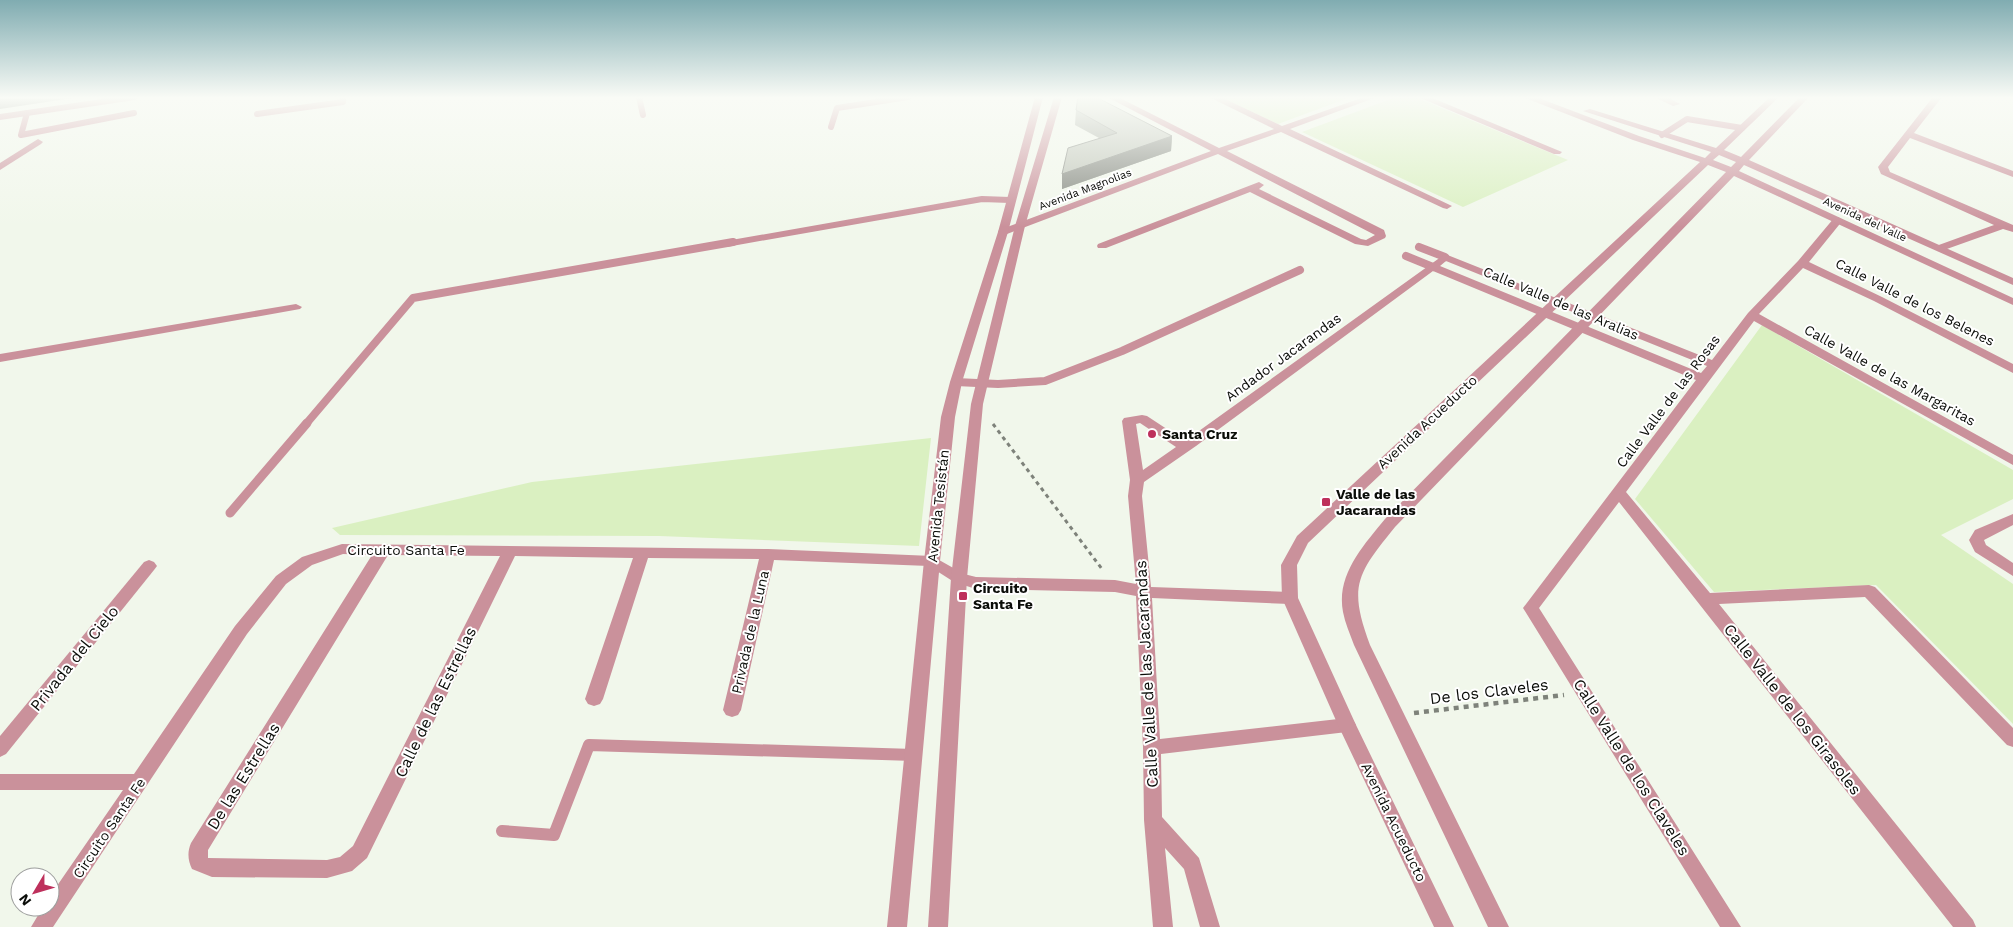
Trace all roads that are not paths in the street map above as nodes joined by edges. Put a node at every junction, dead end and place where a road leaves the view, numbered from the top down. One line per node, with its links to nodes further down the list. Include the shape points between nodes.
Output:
1 (1027, 140): 24 (street, Avenida Tesistán)
2 (1045, 140): 27 (street, Avenida Tesistán)
3 (1198, 140): 14 (street)
4 (1250, 140): 14 (street, Avenida Magnolias)
5 (1306, 140): 25 (street)
6 (1528, 140): 16 (street)
7 (1643, 140): 17 (street, Avenida del Valle)
8 (1680, 140): 15 (street)
9 (1729, 140): 15 (street, Avenida Acueducto)
10 (1762, 140): 18 (street)
11 (1903, 140): 28 (street, via 1883,167 1886,174)
12 (1924, 140): 21 (street)
13 (38, 142): 19 (street)
14 (1219, 151): 22 (street); 27 (street, Avenida Magnolias)
15 (1717, 151): 17 (street, Avenida Acueducto); 18 (street, Avenida del Valle)
16 (1557, 152)
17 (1706, 161): 20 (street, Avenida del Valle); 39 (street, Avenida Acueducto)
18 (1742, 161): 20 (street); 32 (street, Avenida del Valle)
19 (0, 167)
20 (1732, 171): 26 (street, Avenida del Valle); 44 (street)
21 (2013, 174)
22 (1273, 179): 23 (street); 23 (street, via 1380,232 1381,236 1368,243 1359,242)
23 (1250, 188): 30 (street)
24 (1010, 200): 29 (street, Avenida Tesistán); 56 (lane, via 982,200 413,298)
25 (1446, 206)
26 (1838, 220): 35 (street, Calle Valle de las Rosas); 40 (street, Avenida del Valle)
27 (1020, 226): 29 (street, Avenida Magnolias); 51 (street, Avenida Tesistán)
28 (2008, 227): 32 (street)
29 (1003, 232): 50 (street, Avenida Tesistán)
30 (1102, 246)
31 (1419, 247): 34 (lane, Calle Valle de las Aralias)
32 (1940, 248): 38 (street, Avenida del Valle)
33 (1406, 256): 36 (lane, Calle Valle de las Aralias)
34 (1445, 257): 36 (street, Andador Jacarandas); 39 (street, Calle Valle de las Aralias)
35 (1802, 263): 43 (street, Calle Valle de las Rosas); 48 (street, Calle Valle de los Belenes)
36 (1433, 267): 42 (street, Calle Valle de las Aralias); 52 (street, Andador Jacarandas)
37 (1300, 270): 51 (lane, via 1122,351 1045,381)
38 (2013, 282)
39 (1556, 301): 42 (street, Avenida Acueducto); 44 (street, Calle Valle de las Aralias)
40 (2013, 302)
41 (296, 307): 46 (street)
42 (1544, 312): 45 (street, Calle Valle de las Aralias); 67 (street, Avenida Acueducto, via 1302,540 1289,566)
43 (1752, 315): 47 (street, Calle Valle de las Rosas); 53 (street, Calle Valle de las Margaritas)
44 (1590, 316): 45 (street); 47 (street, Calle Valle de las Aralias)
45 (1579, 327): 49 (street, Calle Valle de las Aralias); 88 (street, via 1390,523 1360,560 1351,585 1351,610 1362,646)
46 (0, 358)
47 (1714, 365): 49 (street, Calle Valle de las Rosas)
48 (2013, 369)
49 (1704, 379): 55 (street, Calle Valle de las Rosas)
50 (956, 382): 51 (lane); 62 (street, Avenida Tesistán, via 948,417)
51 (981, 383): 65 (street, Avenida Tesistán)
52 (1185, 447): 54 (street, Andador Jacarandas); 54 (street, Calle Valle de las Jacarandas, via 1142,419 1129,421)
53 (2013, 461)
54 (1137, 480): 66 (street, Calle Valle de las Jacarandas, via 1135,496)
55 (1618, 492): 68 (street, Calle Valle de los Girasoles); 69 (street, Calle Valle de las Rosas)
56 (230, 512)
57 (2013, 518): 64 (street, via 1980,534 1976,540 1980,548)
58 (383, 550): 59 (street, Circuito Santa Fe); 78 (street, Circuito Santa Fe, via 342,549 307,562 281,580 241,630); 81 (street, De las Estrellas, via 198,849 199,863 212,868 327,869 345,865)
59 (510, 551): 60 (street, Circuito Santa Fe); 81 (street, Calle de las Estrellas)
60 (642, 552): 61 (street, Circuito Santa Fe); 70 (street)
61 (768, 554): 62 (street, Circuito Santa Fe); 71 (street, Privada de la Luna)
62 (932, 561): 65 (street); 76 (street, Avenida Tesistán)
63 (149, 566): 75 (street, Privada del Cielo)
64 (2013, 570)
65 (960, 578): 66 (street, via 976,583 1114,586); 84 (street, Avenida Tesistán)
66 (1144, 592): 67 (street); 74 (street, Calle Valle de las Jacarandas)
67 (1290, 598): 72 (street, Avenida Acueducto)
68 (1706, 599): 73 (street, via 1869,591); 90 (street, Calle Valle de los Girasoles)
69 (1531, 608): 89 (street, Calle Valle de los Claveles)
70 (594, 699)
71 (732, 710)
72 (1347, 725): 74 (street); 87 (street, Avenida Acueducto)
73 (2013, 740)
74 (1152, 747): 79 (street, Calle Valle de las Jacarandas)
75 (0, 749)
76 (914, 755): 80 (lane, via 589,745 554,835); 83 (street, Avenida Tesistán)
77 (0, 782): 78 (street)
78 (140, 782): 82 (street, Circuito Santa Fe)
79 (1153, 820): 85 (street, Calle Valle de las Jacarandas); 86 (street, via 1192,864)
80 (502, 831)
81 (360, 852)
82 (41, 927)
83 (897, 927)
84 (938, 927)
85 (1163, 927)
86 (1210, 927)
87 (1444, 927)
88 (1499, 927)
89 (1732, 927)
90 (1966, 927)

